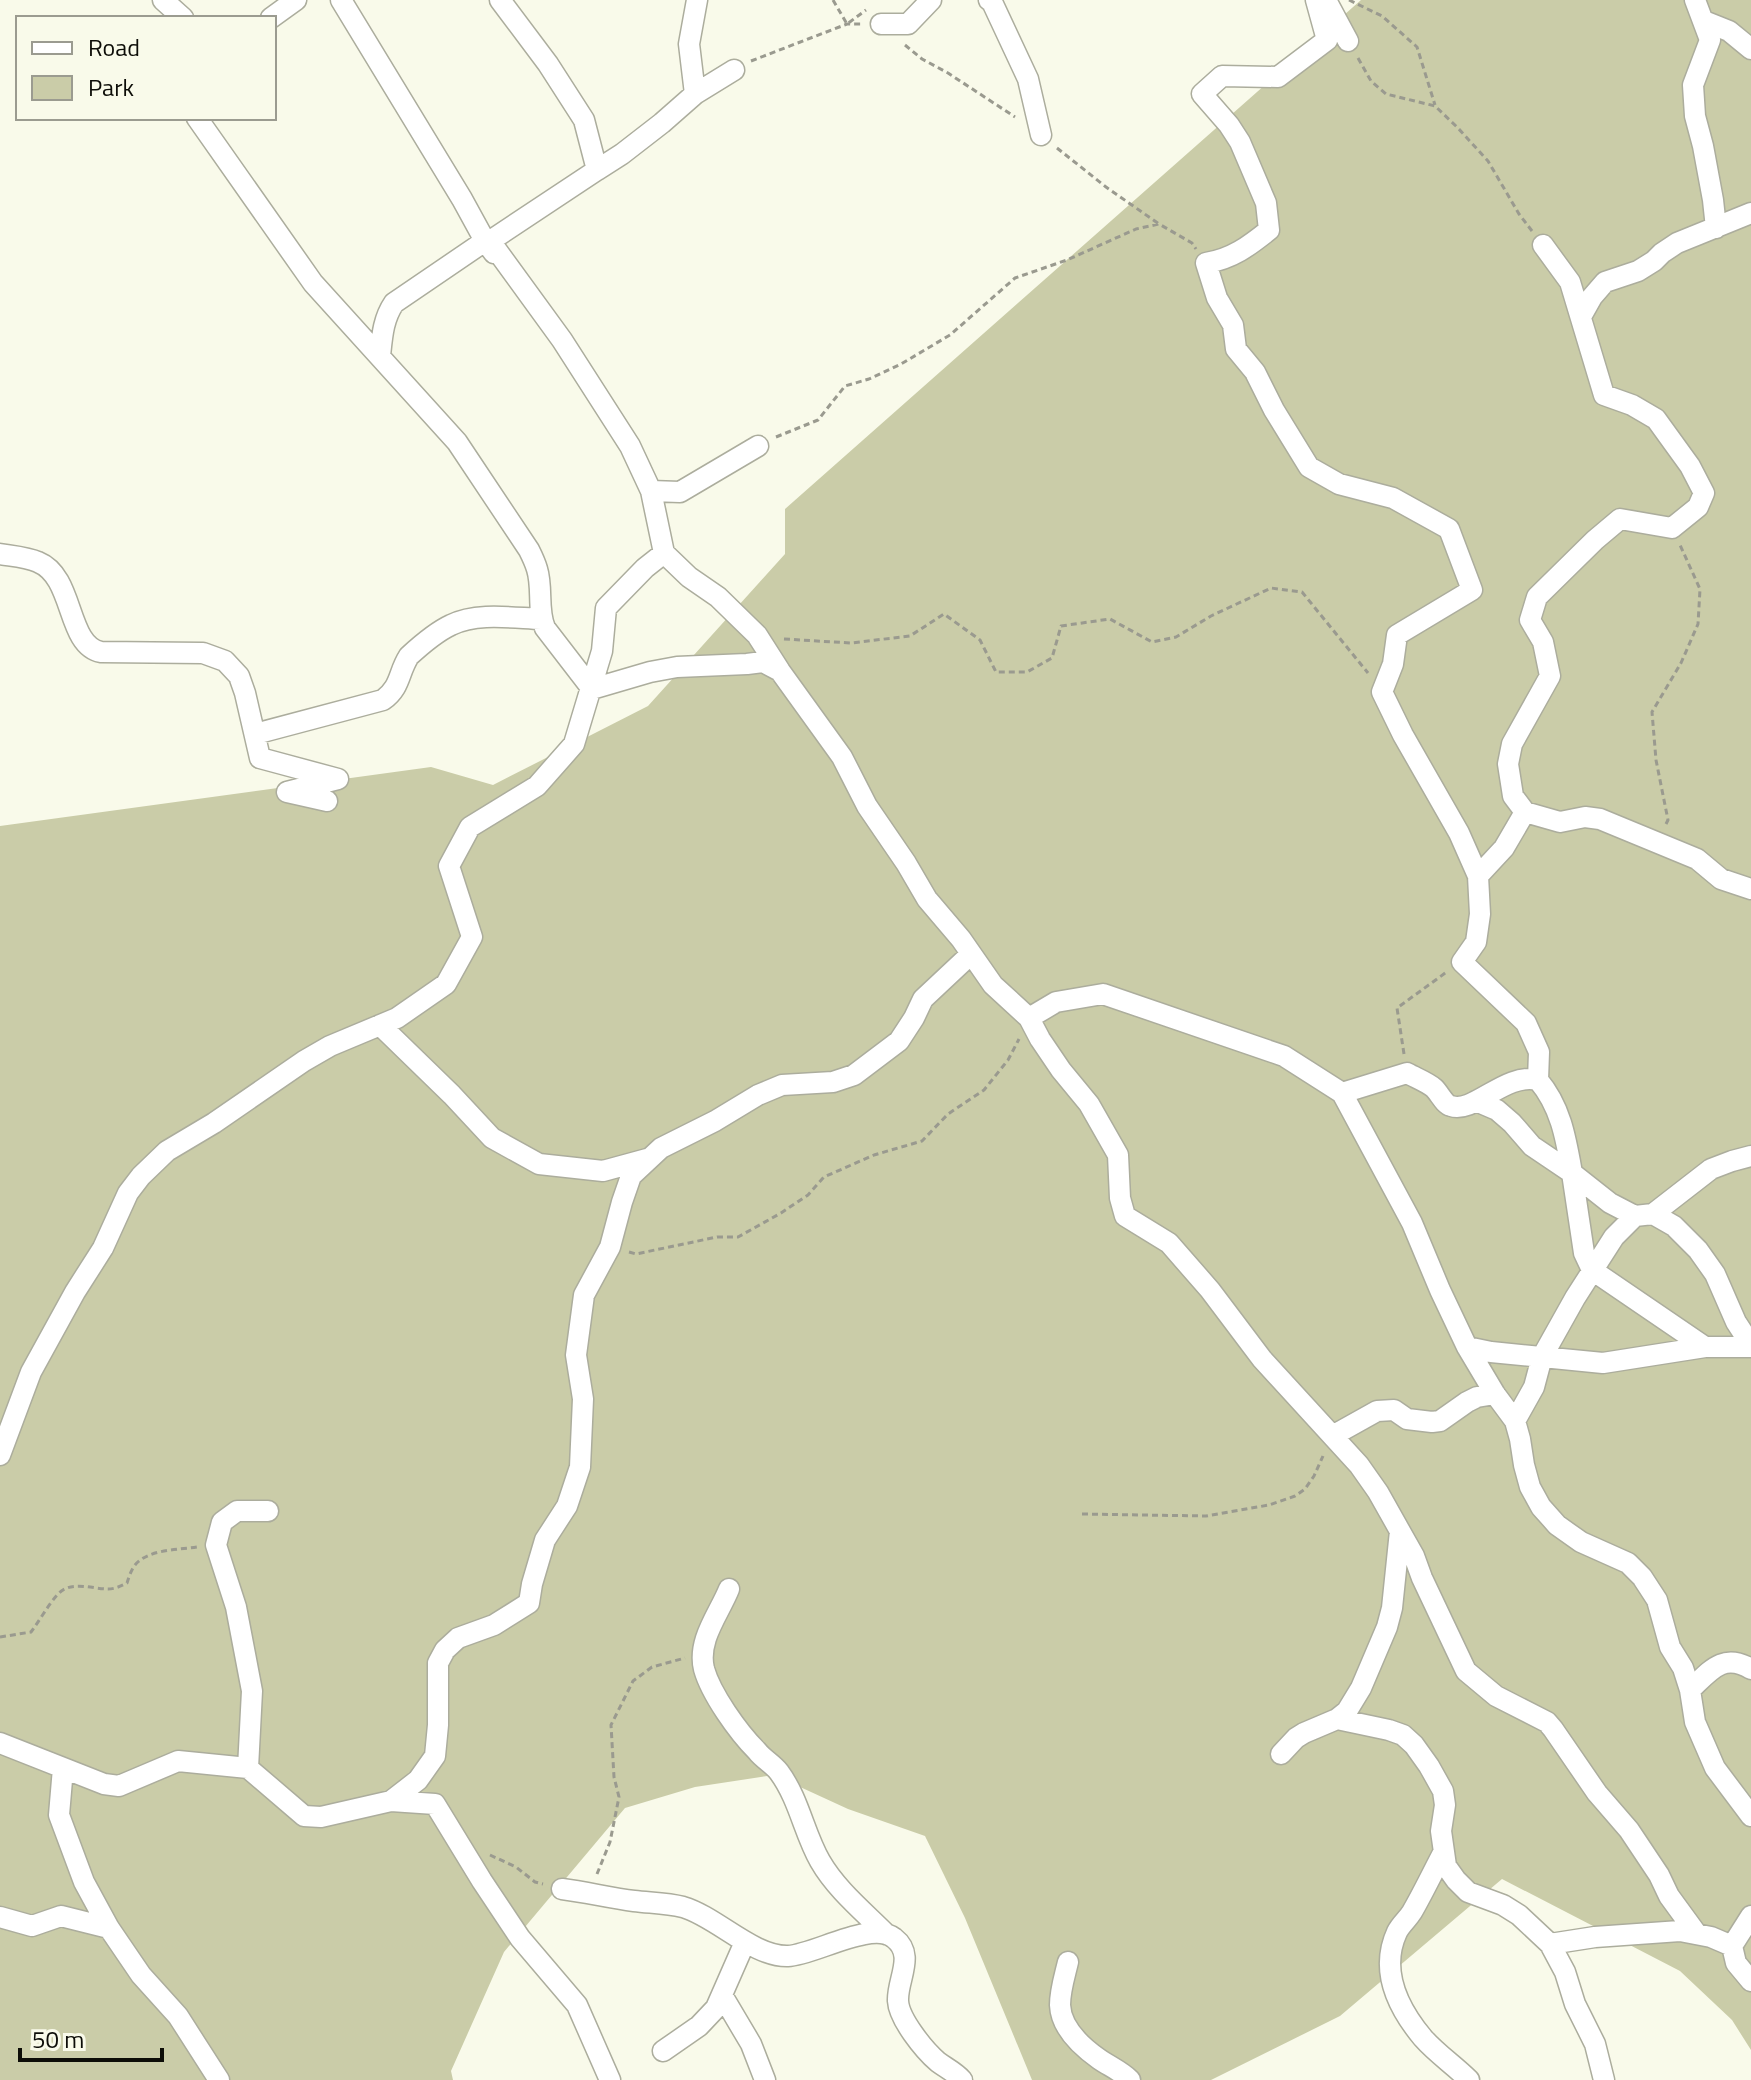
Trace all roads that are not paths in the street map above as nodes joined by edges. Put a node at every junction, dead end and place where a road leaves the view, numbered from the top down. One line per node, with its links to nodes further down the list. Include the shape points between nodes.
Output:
1 (161, 0): 12 (street)
2 (296, 0): 13 (street)
3 (341, 0): 24 (street)
4 (500, 0): 21 (street, via 584,120)
5 (697, 0): 18 (street, via 689,44)
6 (931, 0): 11 (street, via 908,24)
7 (989, 0): 20 (street, via 1028,79)
8 (1316, 0): 39 (street, via 1327,40 1278,77 1222,76 1202,94 1240,142 1266,203 1269,230 1245,250 1206,263 1233,325 1236,349 1255,372 1309,467 1339,484 1393,498 1449,529 1472,590 1397,635 1382,692)
9 (1326, 0): 15 (street)
10 (1695, 0): 14 (street)
11 (877, 15)
12 (181, 16)
13 (274, 16)
14 (1704, 21): 16 (street, via 1729,31); 23 (street, via 1710,40 1693,85)
15 (1348, 41)
16 (1751, 49)
17 (734, 70): 18 (street)
18 (695, 94): 21 (street)
19 (198, 120): 27 (street, via 313,283)
20 (1041, 135)
21 (597, 170): 28 (street, via 490,241)
22 (1751, 213): 23 (street)
23 (1716, 228): 26 (street, via 1677,243 1638,271 1605,282)
24 (485, 241): 27 (street, via 394,303 384,325); 28 (street)
25 (1543, 245): 38 (street, via 1570,282 1604,395 1656,419 1704,493 1698,507 1672,528 1620,519 1537,597 1530,620 1543,642 1550,676 1512,744 1508,764 1513,796)
26 (1583, 313)
27 (380, 356): 33 (street, via 457,442 529,550 537,570)
28 (630, 446): 30 (street)
29 (758, 446): 30 (street, via 680,492)
30 (651, 491): 31 (street)
31 (664, 553): 34 (street, via 757,635); 35 (street, via 606,608)
32 (0, 554): 36 (street, via 40,562 55,577 91,650 203,653 225,661 239,676)
33 (541, 619): 35 (street); 36 (street, via 487,618 450,625 409,656 396,688 383,700)
34 (780, 671): 35 (street, via 763,662 677,667); 41 (street, via 842,757 927,899)
35 (592, 689): 43 (street, via 574,744 537,786 470,827 449,866 472,937 446,984)
36 (255, 734): 37 (street, via 260,758 338,779 287,792)
37 (327, 801)
38 (1525, 812): 39 (street, via 1504,848); 40 (street, via 1560,822 1600,819 1697,859 1721,879)
39 (1478, 876): 44 (street, via 1476,942 1462,962 1526,1023 1539,1052)
40 (1751, 889)
41 (971, 954): 42 (street, via 993,985); 48 (street, via 923,999 899,1041 854,1075 833,1082 782,1085)
42 (1029, 1018): 45 (street, via 1056,1002 1103,994 1284,1056); 58 (street, via 1118,1155 1125,1216 1169,1243 1262,1359)
43 (380, 1025): 48 (street, via 492,1138 539,1164 603,1171); 59 (street, via 304,1061 167,1151 141,1176 31,1372)
44 (1538, 1080): 46 (street, via 1508,1083); 49 (street, via 1562,1122)
45 (1342, 1093): 46 (street, via 1407,1073 1432,1087 1447,1105 1462,1107); 53 (street, via 1412,1223)
46 (1476, 1101): 49 (street, via 1497,1110 1532,1146)
47 (1751, 1156): 50 (street, via 1711,1169)
48 (650, 1158): 70 (street, via 631,1176 610,1247 584,1295 576,1355 583,1399 580,1467 567,1506 545,1540 529,1603 494,1625 458,1638 445,1650 438,1663 435,1756 418,1780)
49 (1572, 1173): 50 (street, via 1610,1203); 51 (street, via 1584,1253)
50 (1644, 1215): 51 (street, via 1614,1237); 52 (street, via 1674,1226 1698,1250)
51 (1592, 1270): 54 (street); 55 (street)
52 (1751, 1346): 54 (street)
53 (1467, 1347): 55 (street); 56 (street)
54 (1705, 1347): 55 (street, via 1603,1363)
55 (1542, 1357): 57 (street, via 1534,1387)
56 (1495, 1394): 57 (street); 58 (street, via 1477,1397 1440,1421 1377,1411)
57 (1515, 1421): 64 (street, via 1530,1487 1541,1507 1581,1542 1628,1563 1642,1577 1657,1600)
58 (1334, 1435): 61 (street)
59 (0, 1455)
60 (268, 1511): 69 (street, via 237,1511 222,1522 216,1545 236,1607 252,1691)
61 (1400, 1531): 65 (street, via 1387,1627 1361,1688); 77 (street, via 1466,1671 1559,1735)
62 (729, 1589): 78 (street, via 703,1649 710,1684 737,1728 777,1769 833,1880)
63 (1751, 1669): 64 (street, via 1735,1662 1715,1666)
64 (1690, 1690): 71 (street, via 1695,1722 1715,1768)
65 (1337, 1719): 67 (street, via 1304,1733); 72 (street, via 1389,1730 1414,1745 1443,1791)
66 (0, 1743): 68 (street)
67 (1281, 1754)
68 (63, 1768): 69 (street, via 119,1786 178,1761); 76 (street, via 59,1815 84,1882)
69 (248, 1768): 70 (street, via 304,1816)
70 (391, 1801): 87 (street, via 435,1804 520,1938 577,2005)
71 (1751, 1816)
72 (1443, 1853): 80 (street, via 1446,1866 1468,1892 1519,1915); 91 (street, via 1396,1935 1390,1977 1425,2041)
73 (562, 1889): 79 (street, via 682,1907)
74 (1751, 1916): 81 (street)
75 (0, 1917): 76 (street, via 32,1926 61,1916)
76 (109, 1928): 86 (street, via 178,2016)
77 (1696, 1933): 80 (street, via 1614,1935); 81 (street)
78 (886, 1934): 79 (street, via 867,1933 788,1956); 89 (street, via 905,1953 898,2002 905,2023 936,2061)
79 (745, 1942): 84 (street)
80 (1550, 1944): 92 (street, via 1595,2044)
81 (1732, 1946): 83 (street, via 1736,1963)
82 (1068, 1962): 90 (street, via 1060,2007 1066,2022 1090,2053)
83 (1751, 1981)
84 (722, 1995): 85 (street, via 699,2026); 88 (street)
85 (663, 2051)
86 (219, 2080)
87 (610, 2080)
88 (765, 2080)
89 (962, 2080)
90 (1130, 2080)
91 (1469, 2080)
92 (1604, 2080)

